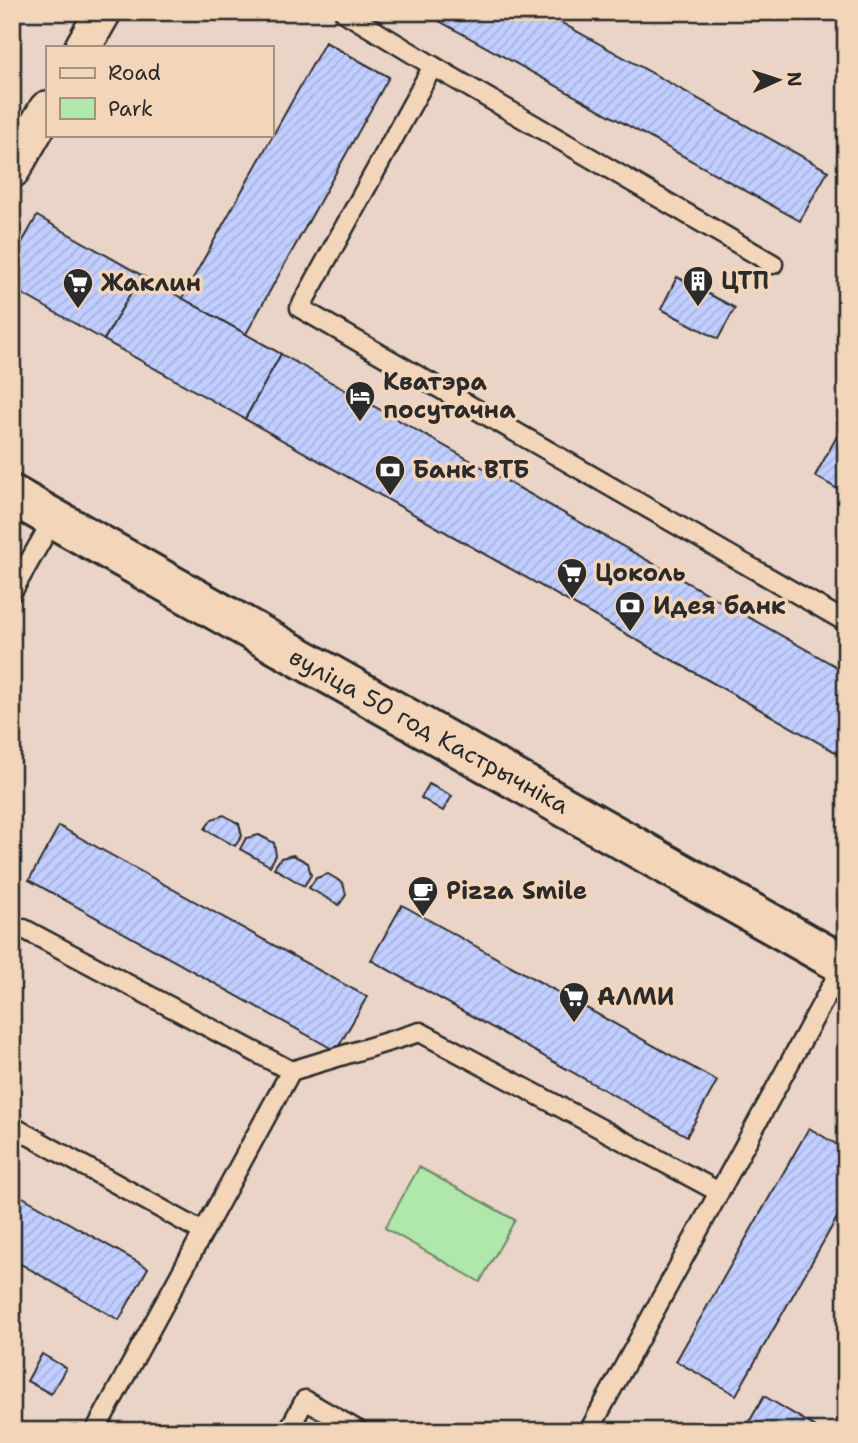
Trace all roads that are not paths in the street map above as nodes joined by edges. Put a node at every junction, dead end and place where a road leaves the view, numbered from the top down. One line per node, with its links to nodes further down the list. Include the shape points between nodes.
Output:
1 (103, 12): 3 (street)
2 (344, 12): 4 (lane)
3 (84, 46)
4 (433, 66): 7 (lane); 11 (lane, via 300,308)
5 (46, 111): 6 (street)
6 (14, 161)
7 (773, 264)
8 (12, 495): 9 (street, вуліца 50 год Кастрычніка)
9 (54, 518): 10 (lane); 13 (street, вуліца 50 год Кастрычніка)
10 (12, 592)
11 (846, 622)
12 (12, 930): 14 (lane, via 24,929)
13 (845, 966): 16 (lane)
14 (292, 1071): 16 (lane, via 420,1032); 17 (lane)
15 (12, 1126): 17 (lane)
16 (719, 1192): 21 (lane)
17 (204, 1232): 18 (lane)
18 (95, 1431)
19 (288, 1431): 20 (lane, via 305,1400)
20 (359, 1431)
21 (589, 1431)

